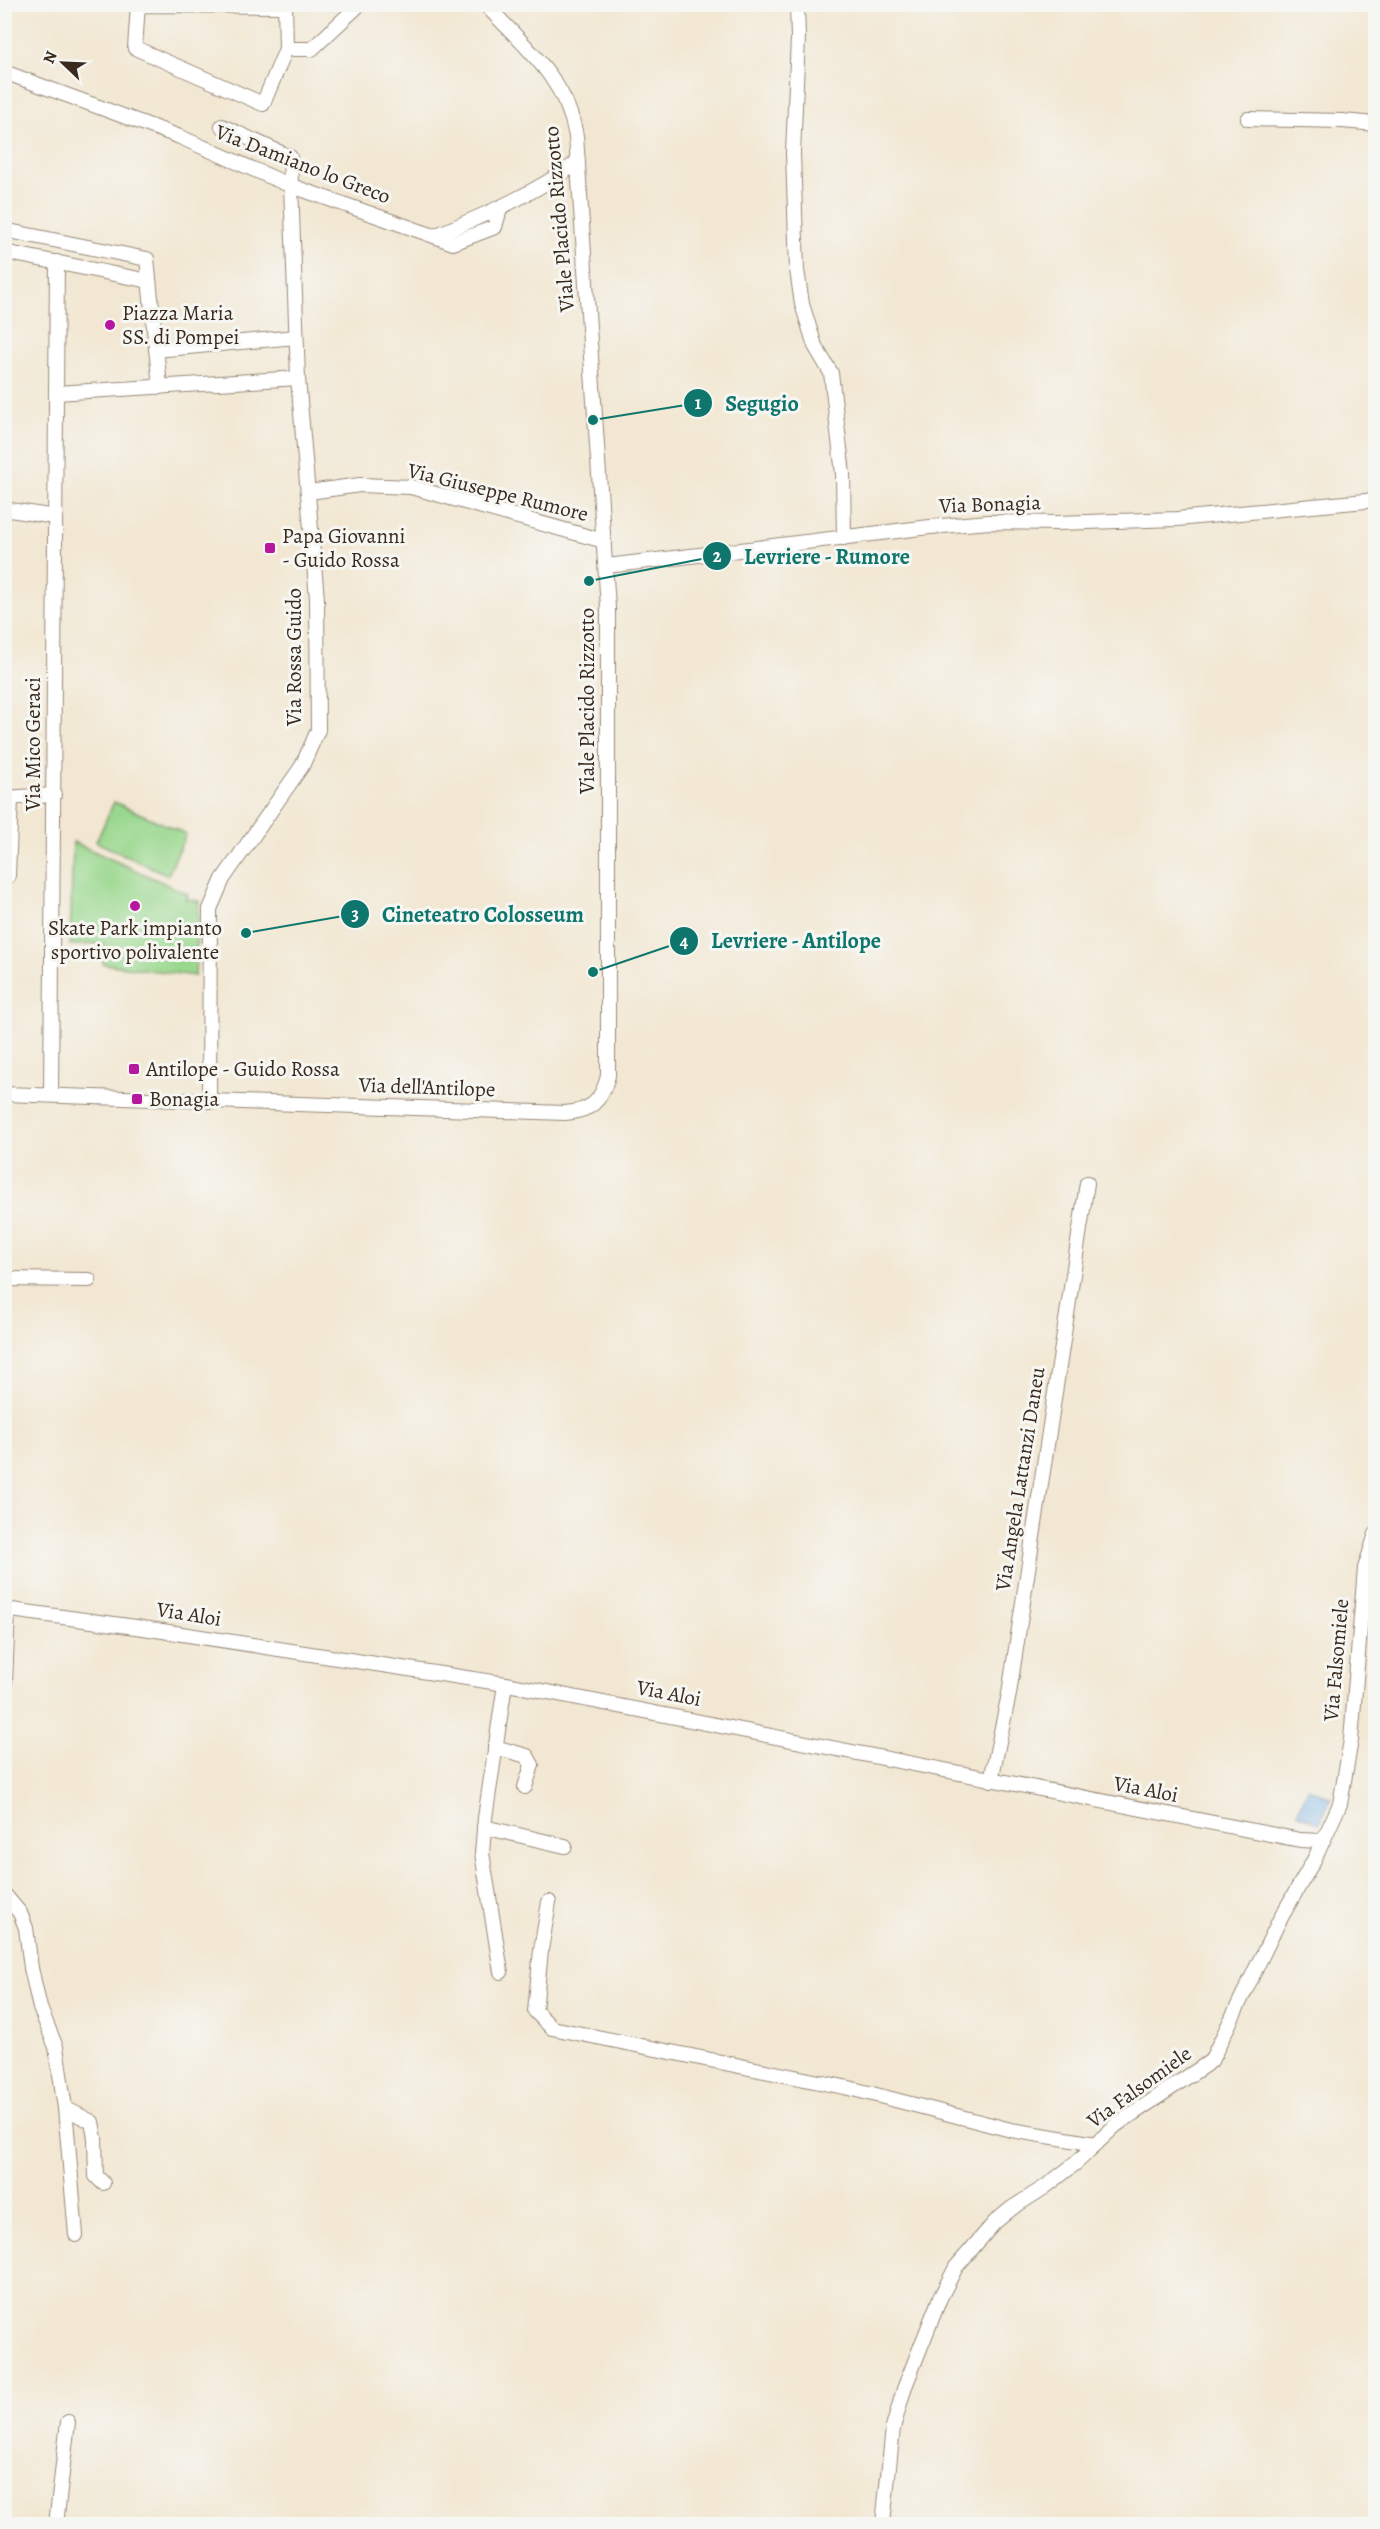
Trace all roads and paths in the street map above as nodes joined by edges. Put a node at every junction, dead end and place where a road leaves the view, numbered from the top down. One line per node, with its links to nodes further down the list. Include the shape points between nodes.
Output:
1 (360, 4): 5 (street, via 312,49)
2 (485, 4): 10 (street, Viale Placido Rizzotto, via 558,84 573,118)
3 (797, 4): 25 (street, via 793,153 796,270 815,346 831,374 843,474)
4 (284, 5): 5 (street); 5 (street, via 138,5 135,48 263,104)
5 (286, 49)
6 (4, 72): 11 (street, Via Damiano lo Greco, via 180,137)
7 (1248, 119): 8 (street)
8 (1376, 124)
9 (222, 126): 11 (street, Via Rossa Guido, via 290,157)
10 (578, 162): 11 (street, Via Damiano lo Greco, via 500,209 434,236); 26 (street, Viale Placido Rizzotto)
11 (289, 185): 16 (street, Via Rossa Guido)
12 (4, 230): 15 (street, via 147,259)
13 (4, 252): 14 (street)
14 (57, 262): 15 (street); 20 (street, Via Mico Geraci)
15 (149, 281): 17 (street)
16 (296, 337): 17 (street); 18 (street, Via Rossa Guido)
17 (156, 350): 19 (street)
18 (298, 378): 19 (street); 21 (street, Via Rossa Guido)
19 (160, 387): 20 (street)
20 (56, 393): 24 (street, Via Mico Geraci)
21 (309, 492): 26 (street, Via Giuseppe Rumore, via 360,485 411,487); 33 (street, Via Rossa Guido, via 317,599 318,730 302,766 223,879 210,909)
22 (1376, 500): 25 (street, Via Bonagia, via 1177,519 989,522)
23 (4, 509): 24 (street)
24 (55, 517): 28 (street, Via Mico Geraci)
25 (844, 538): 27 (street, Via Bonagia)
26 (604, 541): 27 (street, Viale Placido Rizzotto)
27 (607, 566): 34 (street, Viale Placido Rizzotto, via 608,1076)
28 (54, 795): 29 (street); 32 (street, Via Mico Geraci)
29 (8, 798): 30 (street)
30 (8, 876)
31 (4, 1094): 32 (street, Via dell'Antilope)
32 (51, 1095): 33 (street, Via dell'Antilope)
33 (209, 1100): 34 (street, Via dell'Antilope, via 565,1113 582,1112)
34 (594, 1104)
35 (1087, 1183): 43 (street, Via Angela Lattanzi Daneu, via 1009,1694)
36 (4, 1279): 37 (street)
37 (89, 1280)
38 (1375, 1535): 46 (street, Via Falsomiele, via 1365,1568 1351,1740 1340,1804)
39 (6, 1610): 40 (street, Via Aloi); 41 (street)
40 (505, 1684): 42 (street); 43 (street, Via Aloi)
41 (4, 1706)
42 (495, 1747): 44 (street, via 527,1756 532,1765); 45 (street)
43 (991, 1780): 46 (street, Via Aloi, via 1300,1840)
44 (525, 1787)
45 (484, 1827): 47 (street); 50 (street, via 484,1872)
46 (1323, 1841): 52 (street, Via Falsomiele, via 1210,2061 1116,2125)
47 (566, 1846)
48 (4, 1894): 51 (street, via 20,1913 26,1928 40,2008 56,2048)
49 (549, 1902): 52 (street, via 535,2011 552,2028 849,2088 1011,2130)
50 (501, 1972)
51 (65, 2108): 53 (street, via 92,2122 96,2176); 54 (street)
52 (1096, 2144): 57 (street, Via Falsomiele, via 995,2222 956,2267 904,2389 893,2428)
53 (104, 2183)
54 (76, 2235)
55 (68, 2421): 56 (street)
56 (56, 2524)
57 (883, 2524)

